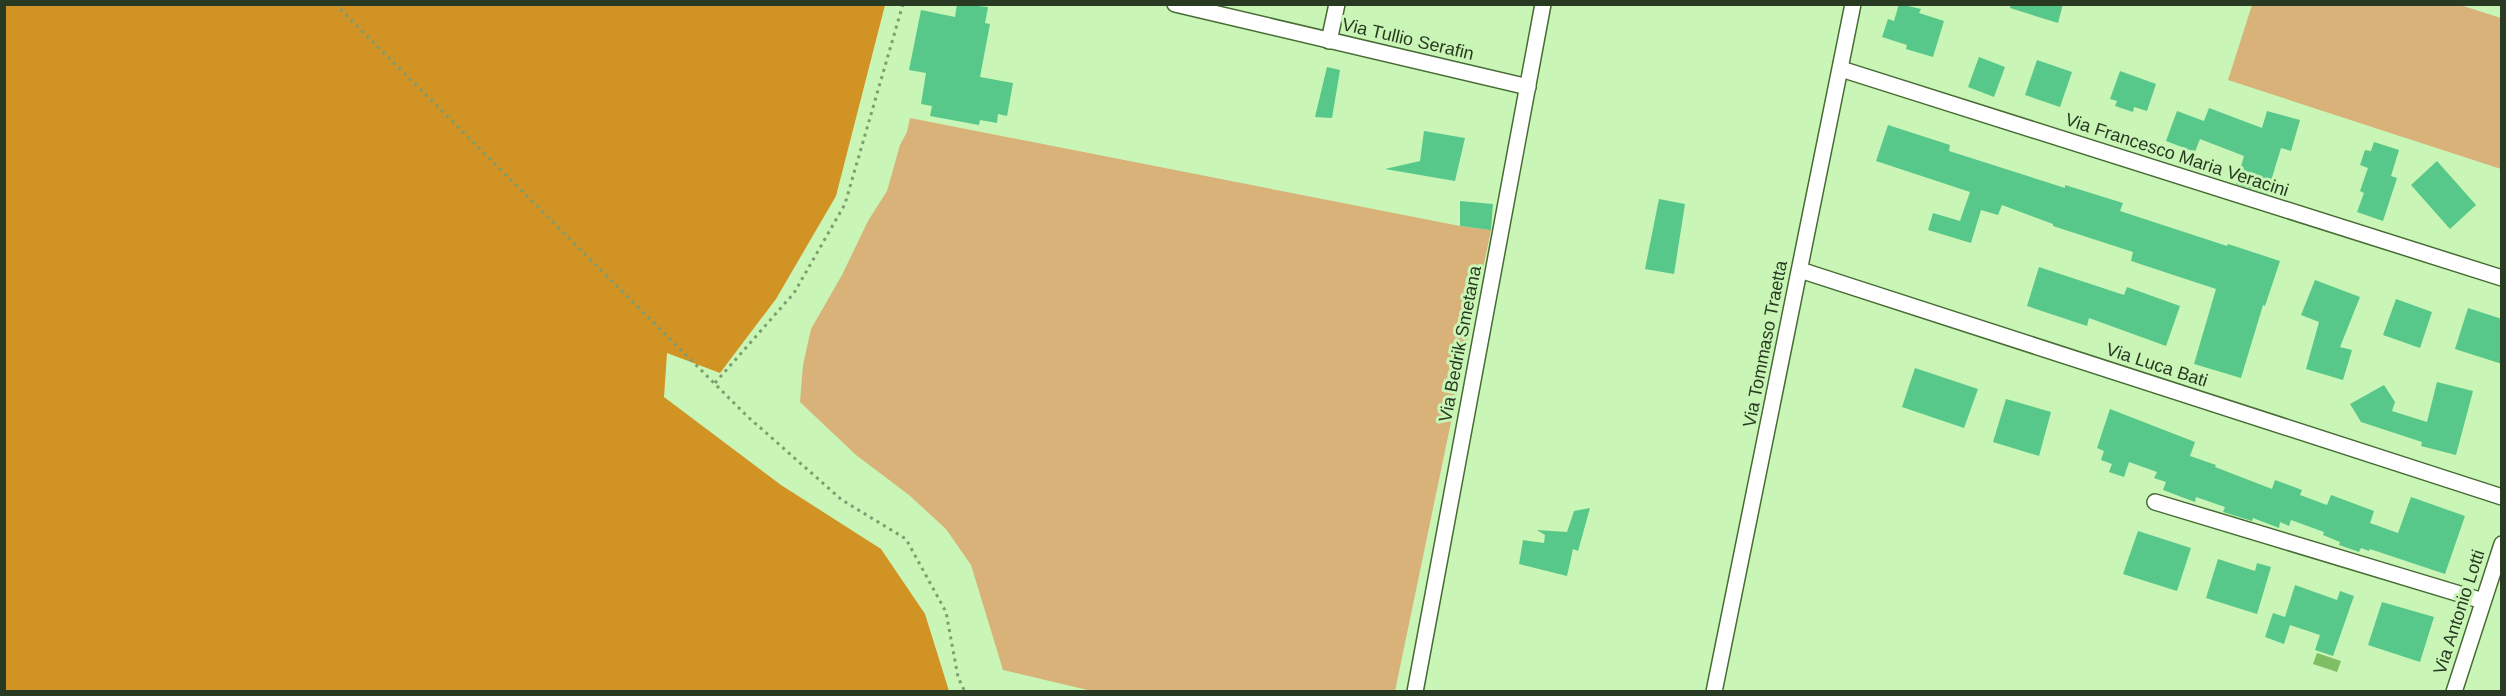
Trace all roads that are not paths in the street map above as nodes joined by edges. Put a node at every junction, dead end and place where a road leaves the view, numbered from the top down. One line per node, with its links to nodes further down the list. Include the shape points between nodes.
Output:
1 (1175, 4): 5 (street, Via Tullio Serafin)
2 (1337, 4): 5 (street)
3 (1544, 4): 7 (street, Via Bedrik Smetana)
4 (1853, 4): 6 (street, Via Tommaso Traetta)
5 (1329, 41): 7 (street, Via Tullio Serafin)
6 (1841, 69): 8 (street, Via Tommaso Traetta); 9 (street, Via Francesco Maria Veracini)
7 (1528, 87): 14 (street, Via Bedrik Smetana)
8 (1800, 270): 10 (street, Via Luca Bati); 15 (street, Via Tommaso Traetta)
9 (2502, 278)
10 (2502, 497)
11 (2155, 501): 13 (street)
12 (2502, 544): 13 (street, Via Antonio Lotti)
13 (2483, 601): 16 (street, Via Antonio Lotti)
14 (1415, 692)
15 (1714, 692)
16 (2454, 692)

